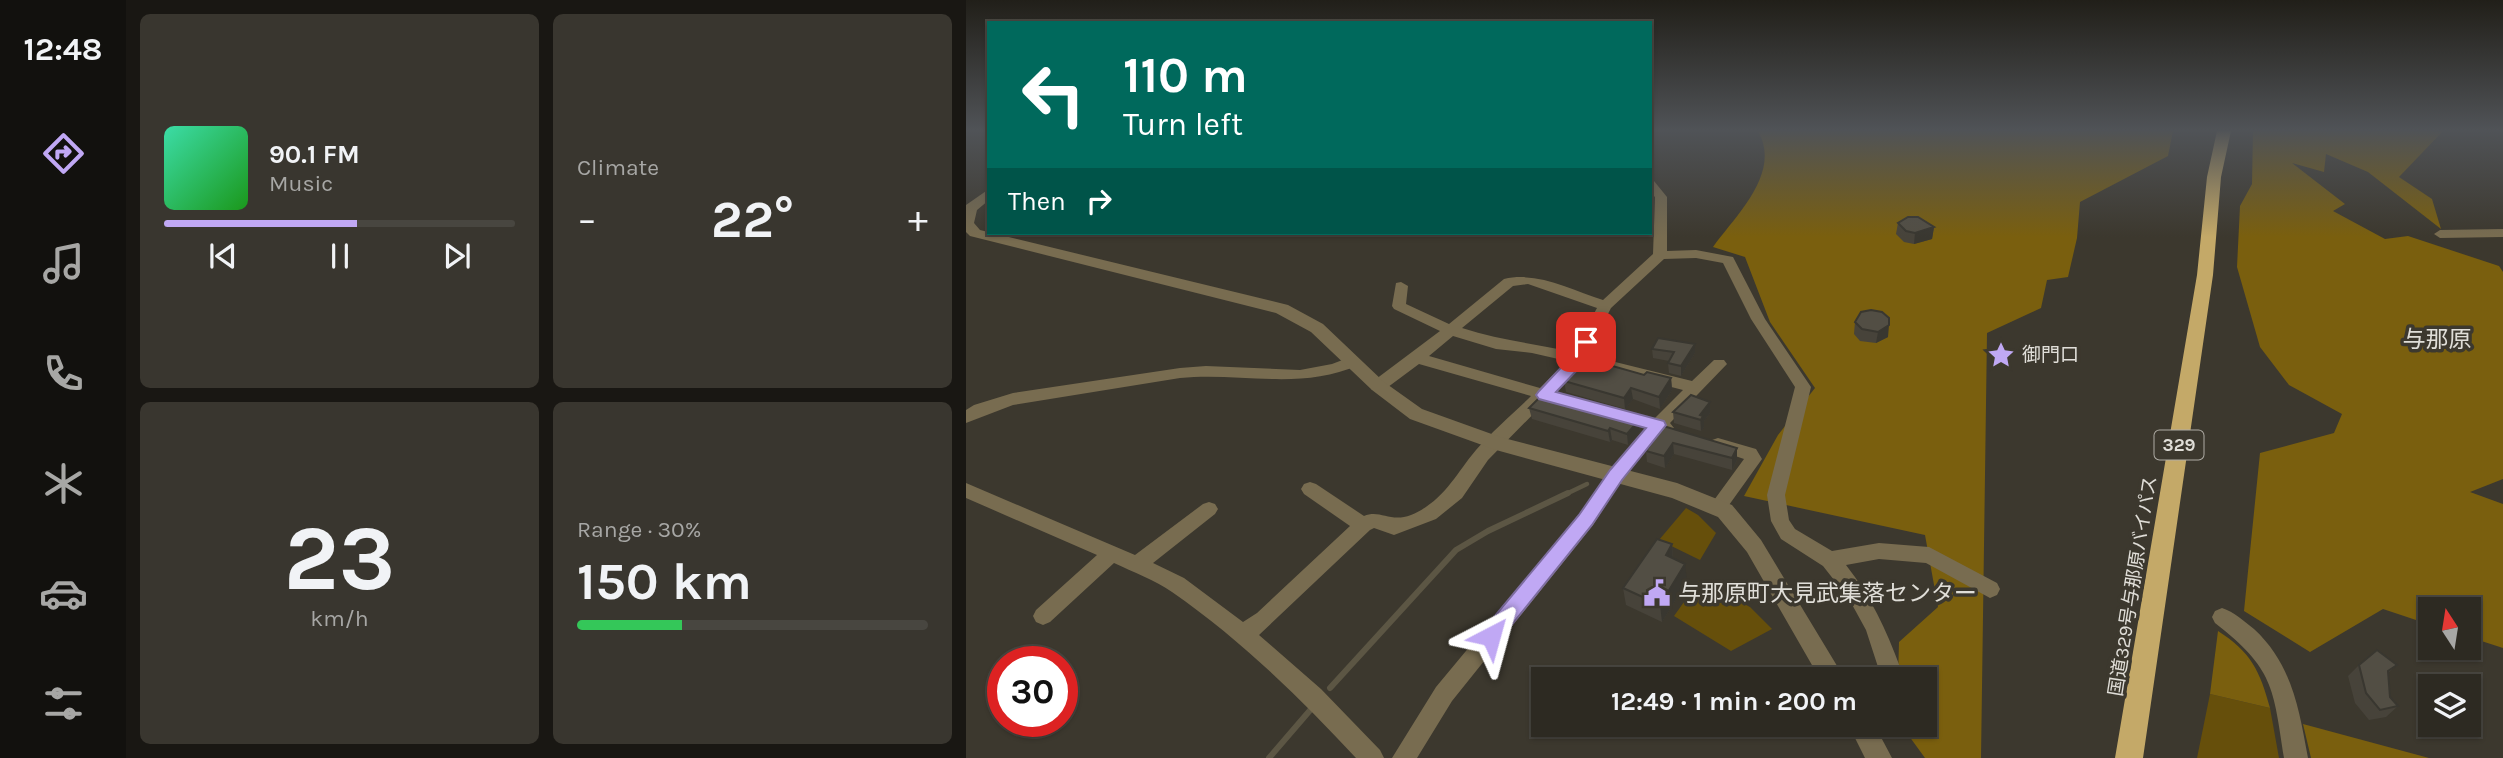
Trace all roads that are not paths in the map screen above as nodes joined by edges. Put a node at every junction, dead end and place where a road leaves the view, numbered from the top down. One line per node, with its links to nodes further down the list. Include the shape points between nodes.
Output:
1 (2216, 166): 41 (highway, 国道329号与那原バイパス / 329, via 2205,275)
2 (1652, 186): 6 (street, via 1661,197)
3 (987, 195): 12 (street, via 970,209 967,224 975,233 1282,309 1317,328)
4 (2502, 229): 5 (street)
5 (2440, 234)
6 (1660, 255): 8 (street); 29 (street, via 1696,254 1728,260 1802,387 1776,495 1780,521 1788,534)
7 (1401, 286): 9 (street, via 1399,306)
8 (1605, 306): 9 (street, via 1518,280 1499,288); 11 (street)
9 (1451, 330): 10 (street); 11 (street)
10 (1417, 358): 14 (street); 16 (street)
11 (1577, 360): 15 (street); 16 (street)
12 (1353, 361): 14 (street); 19 (street, via 1331,370 1289,376 1227,371 1165,376 993,404)
13 (1719, 364): 15 (street)
14 (1378, 386): 21 (street, via 1416,414)
15 (1695, 387): 20 (street)
16 (1545, 395): 17 (street); 21 (street)
17 (1570, 401)
18 (1595, 408): 20 (street)
19 (966, 417)
20 (1658, 425): 22 (street); 25 (street, via 1750,454 1753,459)
21 (1496, 443): 22 (street); 27 (street, via 1456,493 1429,514 1394,527 1372,520)
22 (1616, 475): 25 (street); 39 (street, via 1586,520 1444,694)
23 (1310, 489): 27 (street)
24 (966, 490): 28 (street)
25 (1718, 507): 35 (street, via 1754,546)
26 (1209, 509): 30 (street)
27 (1363, 525): 34 (street)
28 (1112, 552): 30 (street); 32 (street)
29 (1830, 560): 31 (street, via 1878,551 1929,555); 36 (street, via 1875,627)
30 (1138, 564): 34 (street, via 1177,584)
31 (1990, 589)
32 (1043, 616)
33 (2222, 617): 42 (street, via 2250,638 2282,679)
34 (1243, 634): 38 (street, via 1313,696)
35 (1826, 667)
36 (1889, 667)
37 (1867, 737): 40 (street)
38 (1372, 758)
39 (1404, 758)
40 (1879, 758)
41 (2129, 758)
42 (2296, 758)

